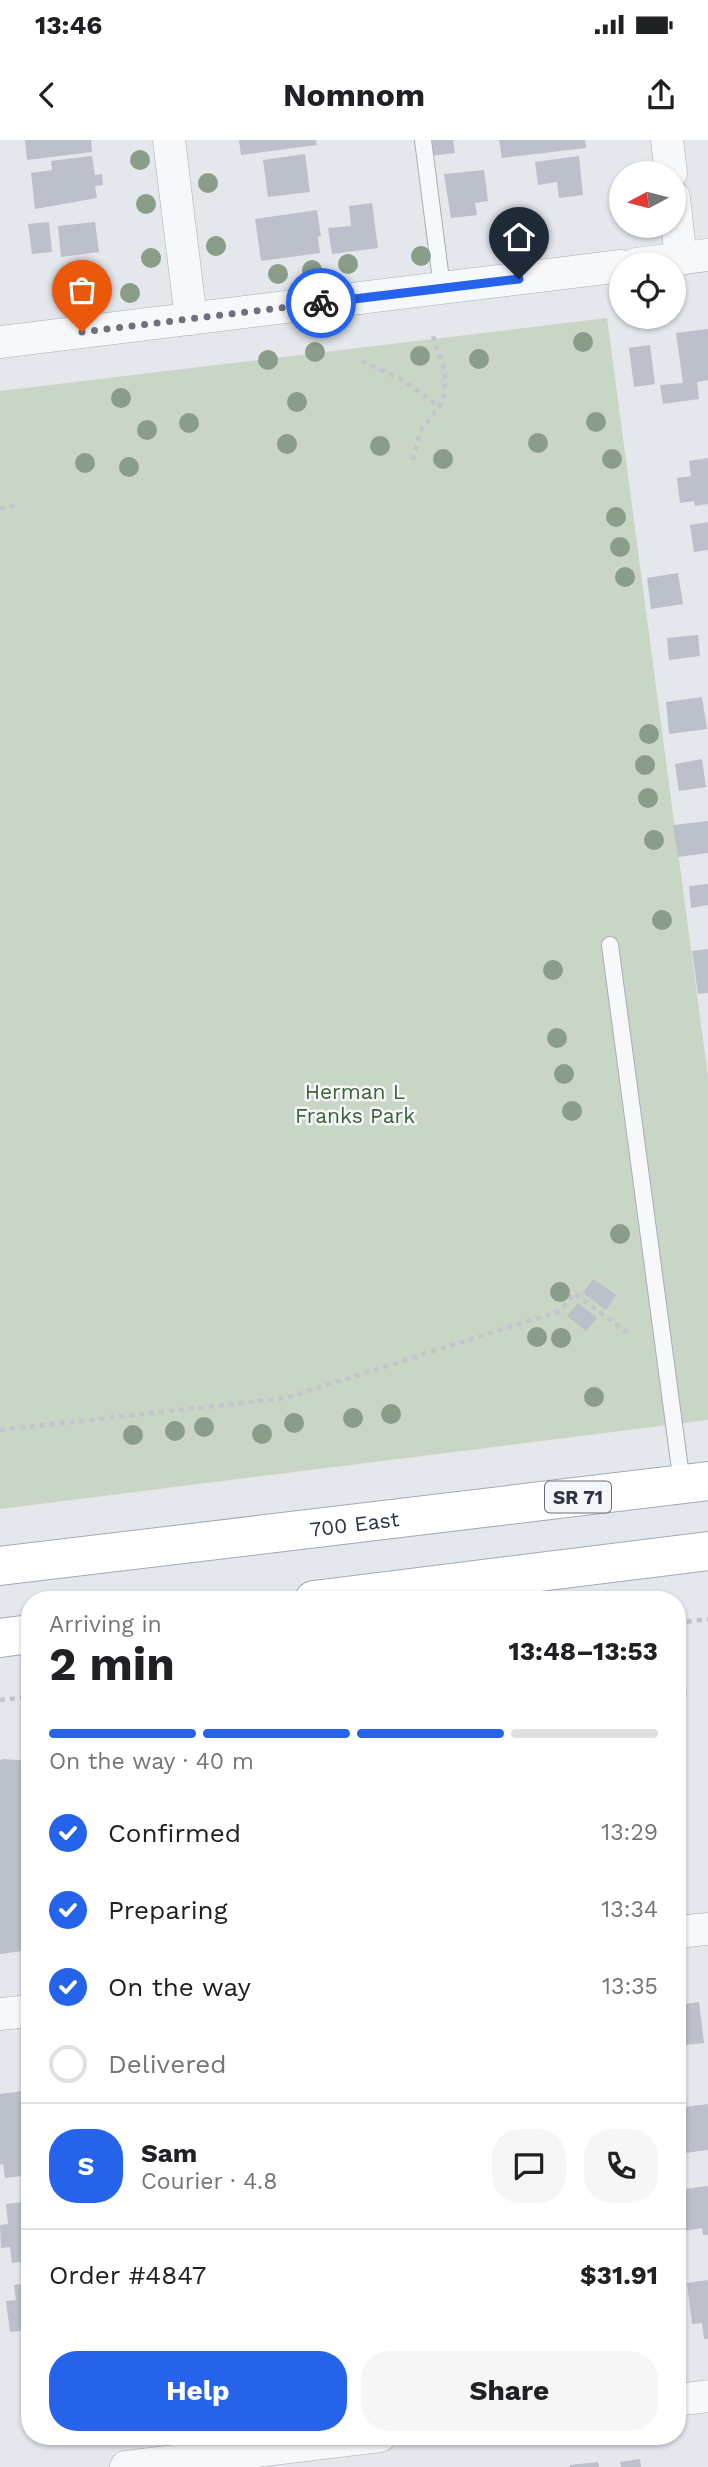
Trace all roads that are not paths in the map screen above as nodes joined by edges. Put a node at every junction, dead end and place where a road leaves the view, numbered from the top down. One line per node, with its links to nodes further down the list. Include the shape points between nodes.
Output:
1 (169, 140): 9 (street)
2 (423, 140): 8 (lane)
3 (667, 140): 4 (street)
4 (670, 161)
5 (686, 231): 6 (street)
6 (695, 257)
7 (609, 267): 8 (street)
8 (442, 288): 9 (street)
9 (191, 319): 10 (street)
10 (0, 342)
11 (610, 945): 12 (lane)
12 (701, 1483): 14 (main road, 700 East / SR 71)
13 (708, 1551): 15 (main road)
14 (0, 1566)
15 (386, 1591)
16 (21, 1635): 17 (main road)
17 (0, 1638)
18 (708, 1928): 19 (street)
19 (686, 1931)
20 (21, 2012): 21 (street)
21 (0, 2014)
22 (708, 2396): 23 (street)
23 (686, 2399)
24 (306, 2445): 25 (street)
25 (125, 2467)

